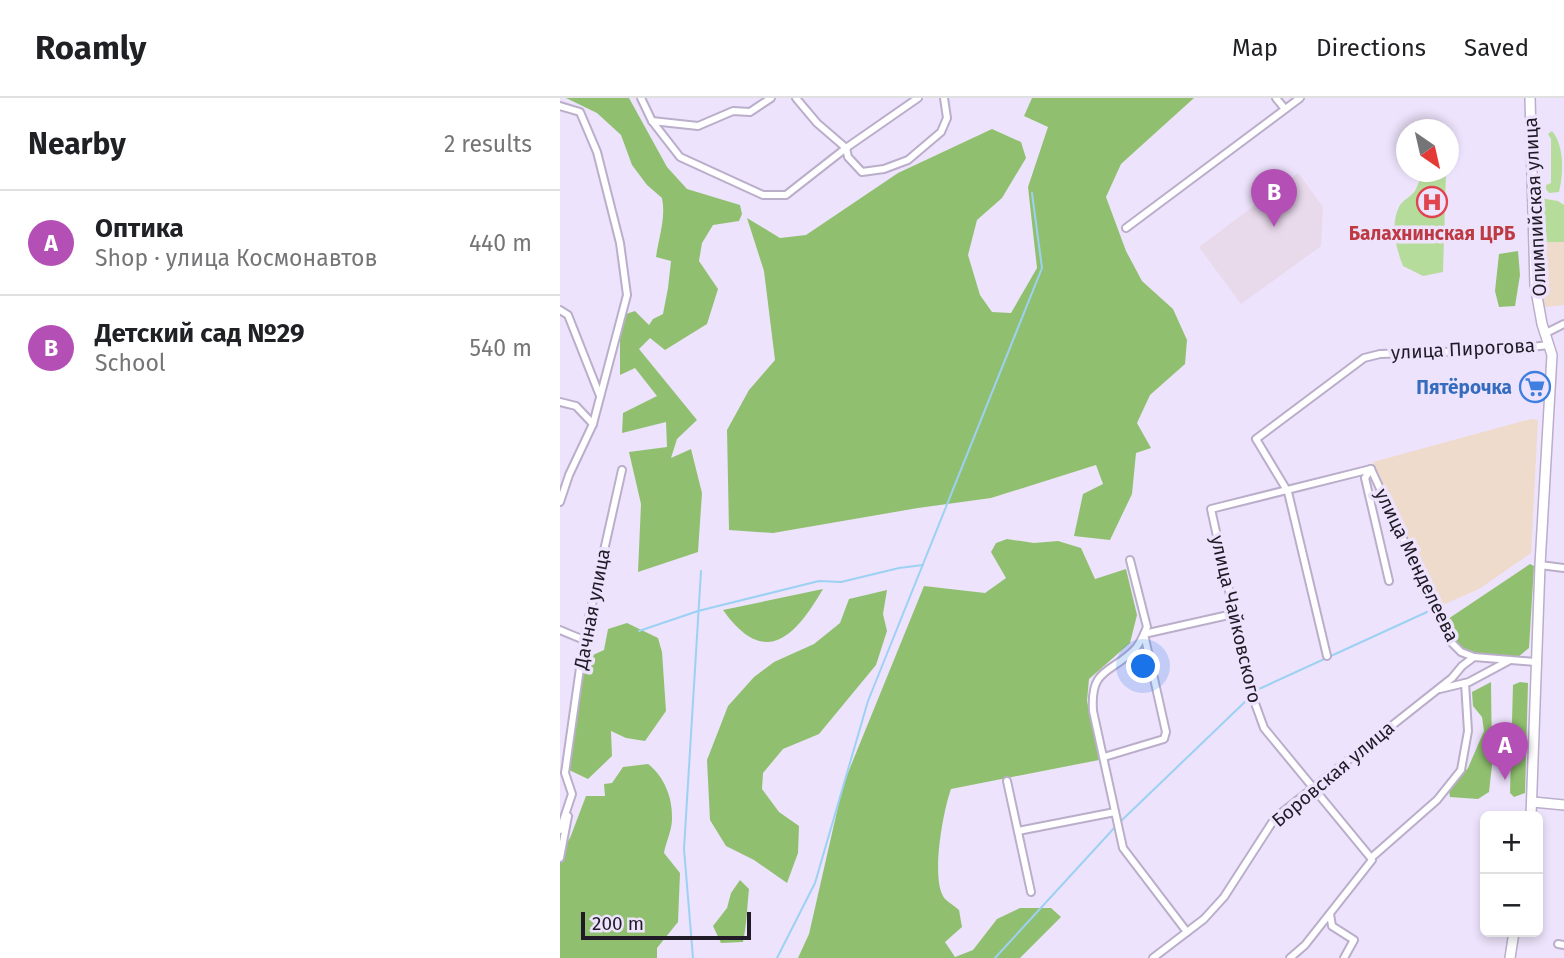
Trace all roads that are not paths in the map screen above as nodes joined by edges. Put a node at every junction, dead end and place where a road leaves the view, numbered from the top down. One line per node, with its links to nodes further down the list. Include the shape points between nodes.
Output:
1 (641, 98): 11 (street)
2 (771, 98): 11 (street, via 750,112 733,111 698,126)
3 (796, 98): 12 (street)
4 (918, 98): 12 (street)
5 (944, 98): 12 (street, via 947,118 941,132 908,160 862,172)
6 (1276, 98): 10 (street)
7 (1300, 98): 10 (street)
8 (1530, 98): 16 (street, Олимпийская улица, via 1535,285)
9 (560, 106): 18 (street, via 580,113 597,152 620,243 627,295)
10 (1285, 109): 13 (street)
11 (652, 121): 12 (street, via 680,157 763,195 786,195)
12 (846, 148)
13 (1126, 228)
14 (560, 310): 18 (street, via 568,315)
15 (1564, 324): 16 (street, улица Пирогова)
16 (1546, 334): 17 (street, Олимпийская улица)
17 (1549, 345): 23 (street, улица Пирогова, via 1364,358 1256,439); 26 (street, Олимпийская улица)
18 (600, 397): 20 (street)
19 (560, 402): 20 (street, via 576,406)
20 (593, 424): 24 (street)
21 (1371, 469): 23 (street); 28 (street, улица Менделеева, via 1365,478); 33 (street, улица Менделеева, via 1450,642)
22 (622, 470): 32 (street, Дачная улица)
23 (1288, 492): 29 (street, улица Чайковского, via 1211,509); 34 (street)
24 (560, 502)
25 (1130, 559): 31 (street, via 1147,627)
26 (1540, 565): 27 (street); 37 (street, Олимпийская улица)
27 (1564, 568)
28 (1389, 582)
29 (1233, 614): 31 (street); 43 (street, улица Чайковского, via 1264,728)
30 (560, 630): 32 (street)
31 (1144, 634): 41 (street, via 1135,648 1096,679 1093,711); 41 (street, via 1164,739)
32 (584, 640): 44 (street, Дачная улица, via 565,773)
33 (1461, 652): 35 (street, улица Менделеева); 38 (street, улица Менделеева)
34 (1326, 656)
35 (1474, 657): 36 (street); 38 (street, Боровская улица)
36 (1511, 660): 37 (street); 39 (street, Боровская улица)
37 (1535, 662): 45 (street, Олимпийская улица)
38 (1462, 666): 40 (street, Боровская улица)
39 (1465, 683): 40 (street, Боровская улица); 52 (street, via 1468,731 1461,770 1437,800)
40 (1438, 689): 43 (street, Боровская улица)
41 (1104, 757): 48 (street)
42 (1007, 781): 50 (street)
43 (1312, 786): 52 (street, улица Чайковского); 55 (street, Боровская улица, via 1275,818 1224,897)
44 (572, 794): 49 (street, Дачная улица); 51 (street)
45 (1533, 803): 46 (street); 47 (street, Олимпийская улица)
46 (1564, 805)
47 (1532, 811)
48 (1115, 812): 50 (street); 55 (street, via 1123,848)
49 (560, 830)
50 (1018, 831): 53 (street)
51 (560, 858)
52 (1371, 859): 54 (street)
53 (1031, 892)
54 (1330, 914): 58 (street); 59 (street, via 1332,926 1354,940)
55 (1187, 932): 57 (street, Боровская улица)
56 (1513, 937): 60 (street)
57 (1153, 958)
58 (1290, 958)
59 (1344, 958)
60 (1510, 958)

